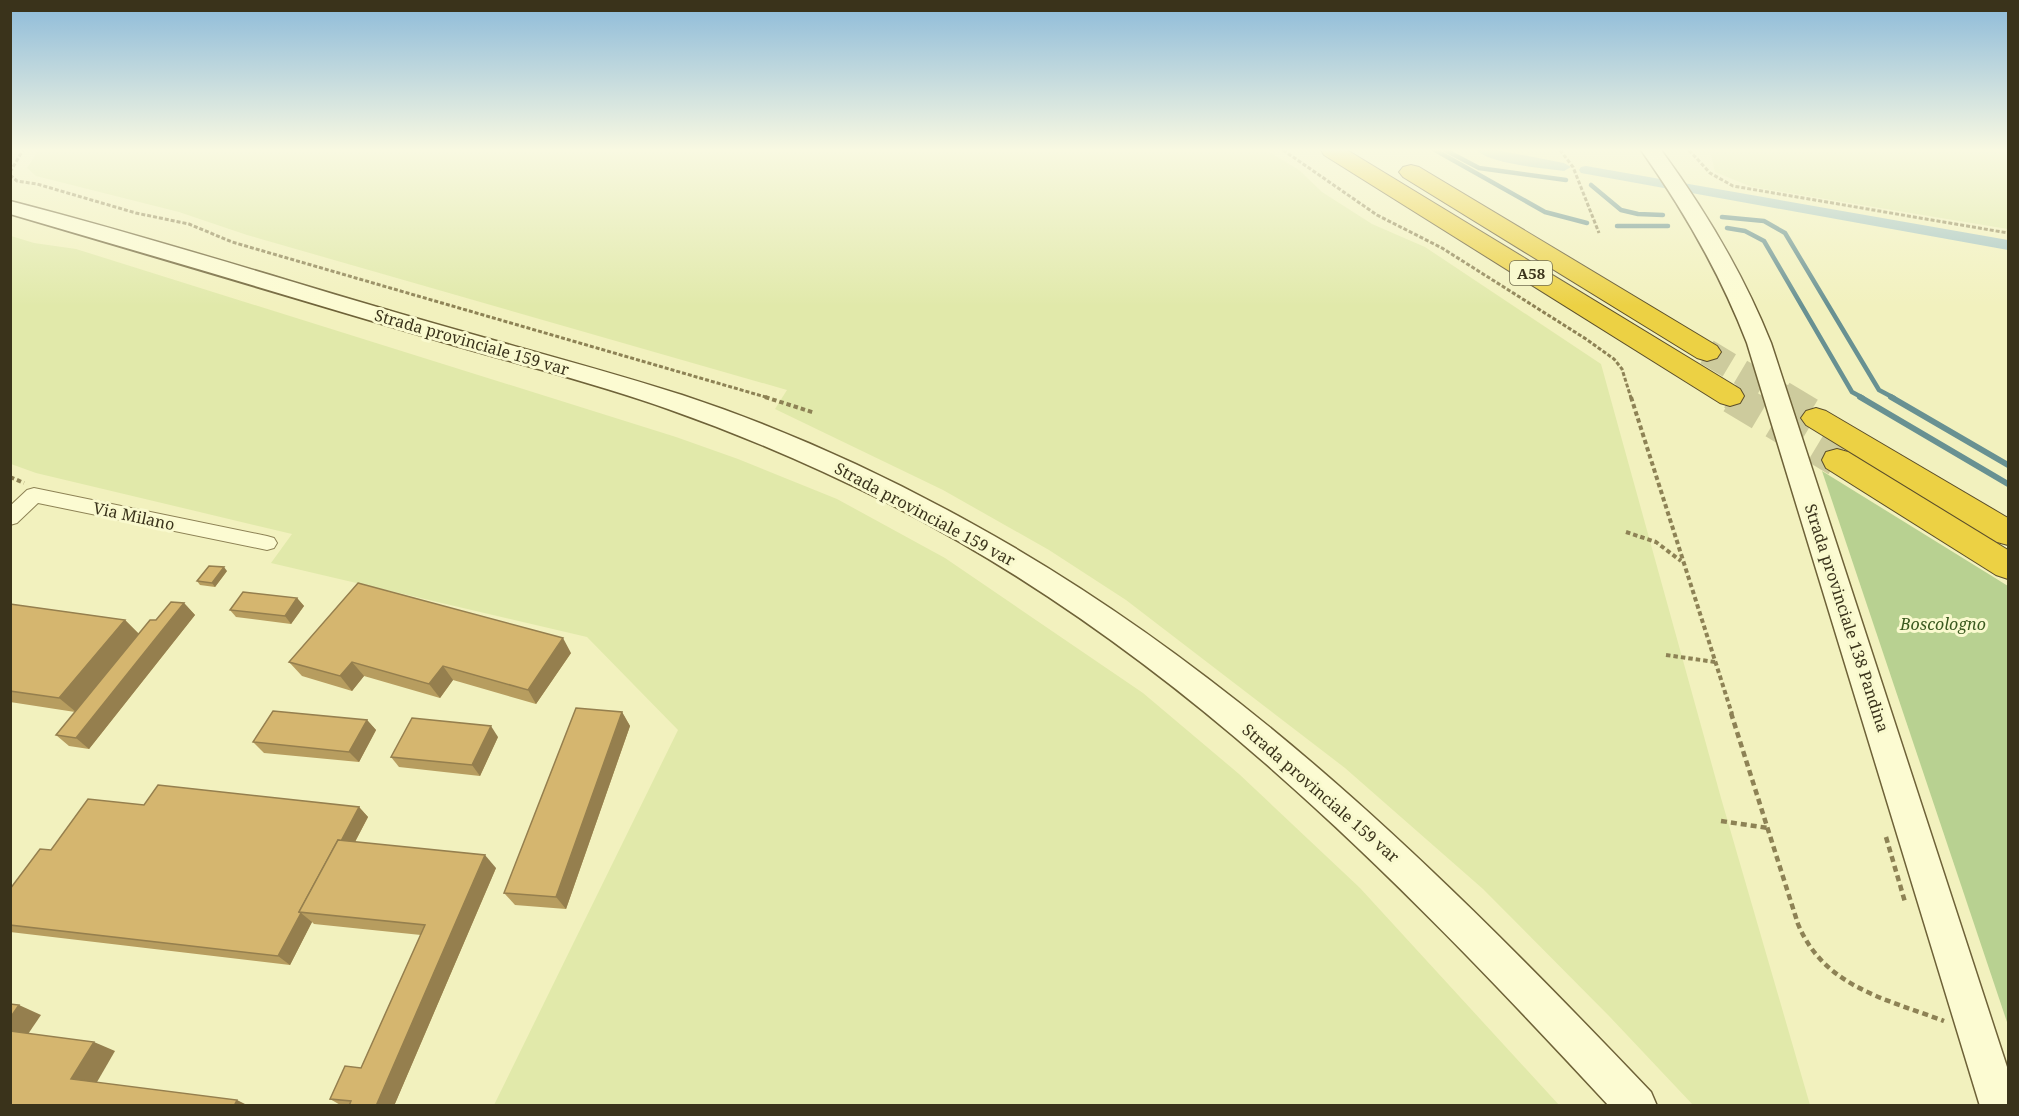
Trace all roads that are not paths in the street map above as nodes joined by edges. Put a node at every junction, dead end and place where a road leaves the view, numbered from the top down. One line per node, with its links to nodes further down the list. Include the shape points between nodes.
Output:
1 (1416, 202): 6 (highway, A58)
2 (1460, 202): 5 (highway, A58)
3 (1687, 202): 14 (street, Strada provinciale 138 Pandina, via 1730,276 1762,351)
4 (10, 207): 13 (street, Strada provinciale 159 var, via 672,401 846,470 966,532 1124,633 1272,747 1475,935)
5 (1707, 352)
6 (1730, 396)
7 (1816, 418): 10 (highway)
8 (1837, 460): 12 (highway)
9 (10, 518): 11 (street, Via Milano, via 34,495)
10 (2008, 533)
11 (267, 543)
12 (2008, 566)
13 (1637, 1106)
14 (2000, 1106)

